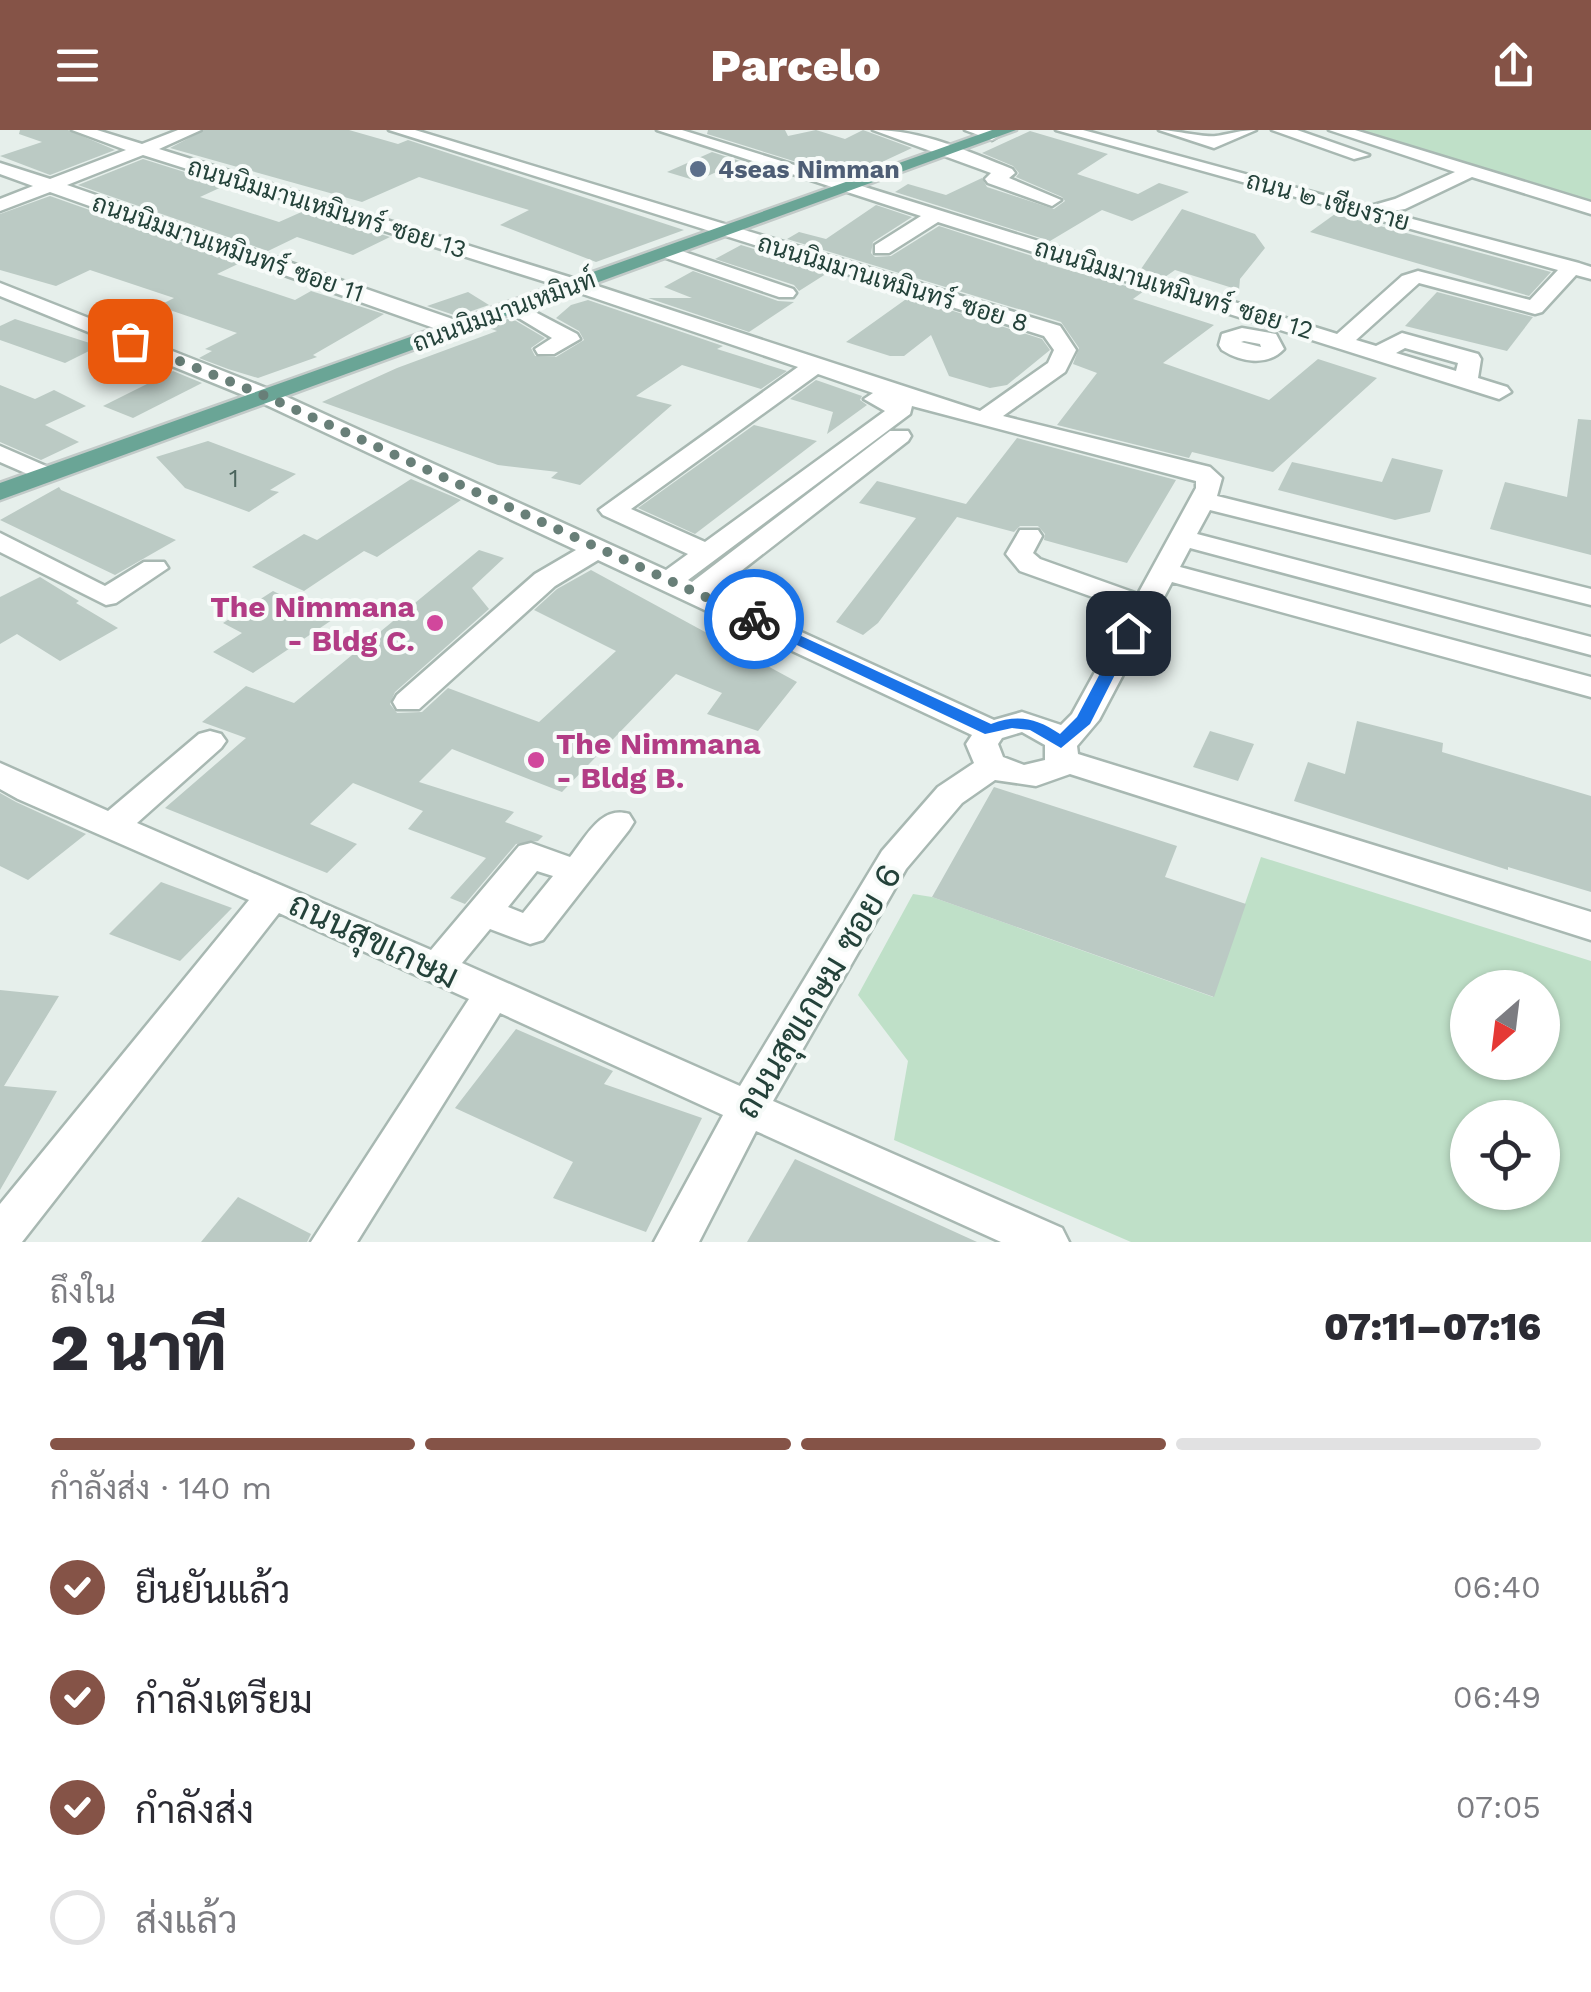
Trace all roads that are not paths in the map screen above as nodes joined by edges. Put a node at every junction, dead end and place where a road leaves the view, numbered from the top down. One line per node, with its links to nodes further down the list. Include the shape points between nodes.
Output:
1 (80, 130): 14 (street, ถนนนิมมานเหมินทร์ ซอย 13)
2 (193, 130): 14 (street)
3 (397, 130): 29 (street, ถนนนิมมานเหมินทร์ ซอย 8)
4 (669, 130): 19 (street, ถนนนิมมานเหมินทร์ ซอย 12)
5 (881, 130): 15 (street)
6 (973, 130): 12 (street)
7 (1064, 130): 25 (street, ถนน ๒ เชียงราย)
8 (1166, 130): 9 (street, via 1214,143)
9 (1248, 130)
10 (1280, 130): 13 (street, via 1359,155)
11 (1337, 130): 13 (street)
12 (1000, 133): 15 (main road, ถนนนิมมานเหมินท์)
13 (1392, 147): 17 (street)
14 (142, 150): 18 (street); 33 (street, ถนนนิมมานเหมินทร์ ซอย 13)
15 (951, 150): 19 (main road, ถนนนิมมานเหมินท์); 22 (street, via 1006,173 994,179)
16 (0, 168): 18 (street, ถนนนิมมานเหมินทร์ ซอย 11)
17 (1462, 168): 20 (street); 25 (street, via 1398,205)
18 (50, 185): 24 (street); 40 (street, ถนนนิมมานเหมินทร์ ซอย 11)
19 (848, 187): 27 (street, ถนนนิมมานเหมินทร์ ซอย 12); 29 (main road, ถนนนิมมานเหมินท์)
20 (1523, 187): 23 (street); 26 (street)
21 (1461, 189): 23 (street)
22 (1052, 200)
23 (1496, 200): 28 (street)
24 (0, 205)
25 (1379, 208): 32 (street, ถนน ๒ เชียงราย)
26 (1591, 208)
27 (936, 214): 30 (street); 41 (street, ถนนนิมมานเหมินทร์ ซอย 12)
28 (1572, 224)
29 (722, 232): 31 (main road, ถนนนิมมานเหมินท์); 49 (street, ถนนนิมมานเหมินทร์ ซอย 8, via 1052,331 1066,350 1057,367)
30 (882, 248)
31 (667, 252): 33 (main road, ถนนนิมมานเหมินท์); 35 (street)
32 (1582, 270): 42 (street, via 1535,308 1418,277)
33 (575, 285): 37 (main road, ถนนนิมมานเหมินท์); 45 (street, ถนนนิมมานเหมินทร์ ซอย 13)
34 (0, 290): 36 (street)
35 (786, 292)
36 (26, 300): 38 (street); 47 (street)
37 (514, 307): 40 (main road, ถนนนิมมานเหมินท์); 43 (street, via 569,339)
38 (0, 311)
39 (1210, 320): 41 (street)
40 (456, 328): 47 (main road, ถนนนิมมานเหมินท์)
41 (1252, 329): 42 (street, ถนนนิมมานเหมินทร์ ซอย 12); 44 (street)
42 (1341, 342): 46 (street, ถนนนิมมานเหมินทร์ ซอย 12, via 1378,354 1402,340 1470,360 1466,381)
43 (546, 350)
44 (1354, 366)
45 (810, 369): 48 (street); 58 (street, via 902,409); 58 (street, via 612,510)
46 (1499, 392)
47 (268, 397): 51 (main road, ถนนนิมมานเหมินท์); 57 (street)
48 (937, 407): 49 (street); 63 (street)
49 (984, 419): 53 (street, via 1202,472 1211,482)
50 (0, 453): 51 (street)
51 (46, 475): 52 (main road, ถนนนิมมานเหมินท์)
52 (0, 492)
53 (1202, 500): 55 (street); 62 (street)
54 (1028, 536): 65 (street, via 1019,554 1030,565)
55 (1181, 538): 60 (street); 66 (street)
56 (0, 540): 59 (street, via 106,596)
57 (600, 547): 61 (street); 70 (street, via 545,580)
58 (708, 553): 61 (street)
59 (154, 568)
60 (1162, 571): 65 (street); 68 (street)
61 (670, 580): 63 (street)
62 (1560, 590): 64 (street); 66 (street)
63 (696, 592): 72 (street)
64 (1591, 597)
65 (1143, 604): 73 (street)
66 (1552, 636): 67 (street); 68 (street)
67 (1591, 646)
68 (1546, 675): 69 (street)
69 (1591, 687)
70 (408, 702)
71 (210, 741): 76 (street)
72 (992, 748): 73 (street, via 1026,777 1049,772); 73 (street, via 1010,723 1034,724); 83 (street, ถนนสุขเกษม ซอย 6, via 894,860)
73 (1062, 751): 80 (street)
74 (0, 774): 76 (street, ถนนสุขเกษม)
75 (617, 822): 79 (street, via 530,930)
76 (112, 826): 78 (street, ถนนสุขเกษม)
77 (556, 864): 79 (street, via 531,856)
78 (274, 894): 81 (street, ถนนสุขเกษม); 84 (street)
79 (483, 912): 81 (street)
80 (1591, 926)
81 (436, 969): 82 (street, ถนนสุขเกษม)
82 (492, 995): 83 (street, ถนนสุขเกษม); 85 (street)
83 (746, 1109): 86 (street, ถนนสุขเกษม ซอย 6); 87 (street, ถนนสุขเกษม)
84 (0, 1236)
85 (333, 1242)
86 (676, 1242)
87 (1047, 1242)

